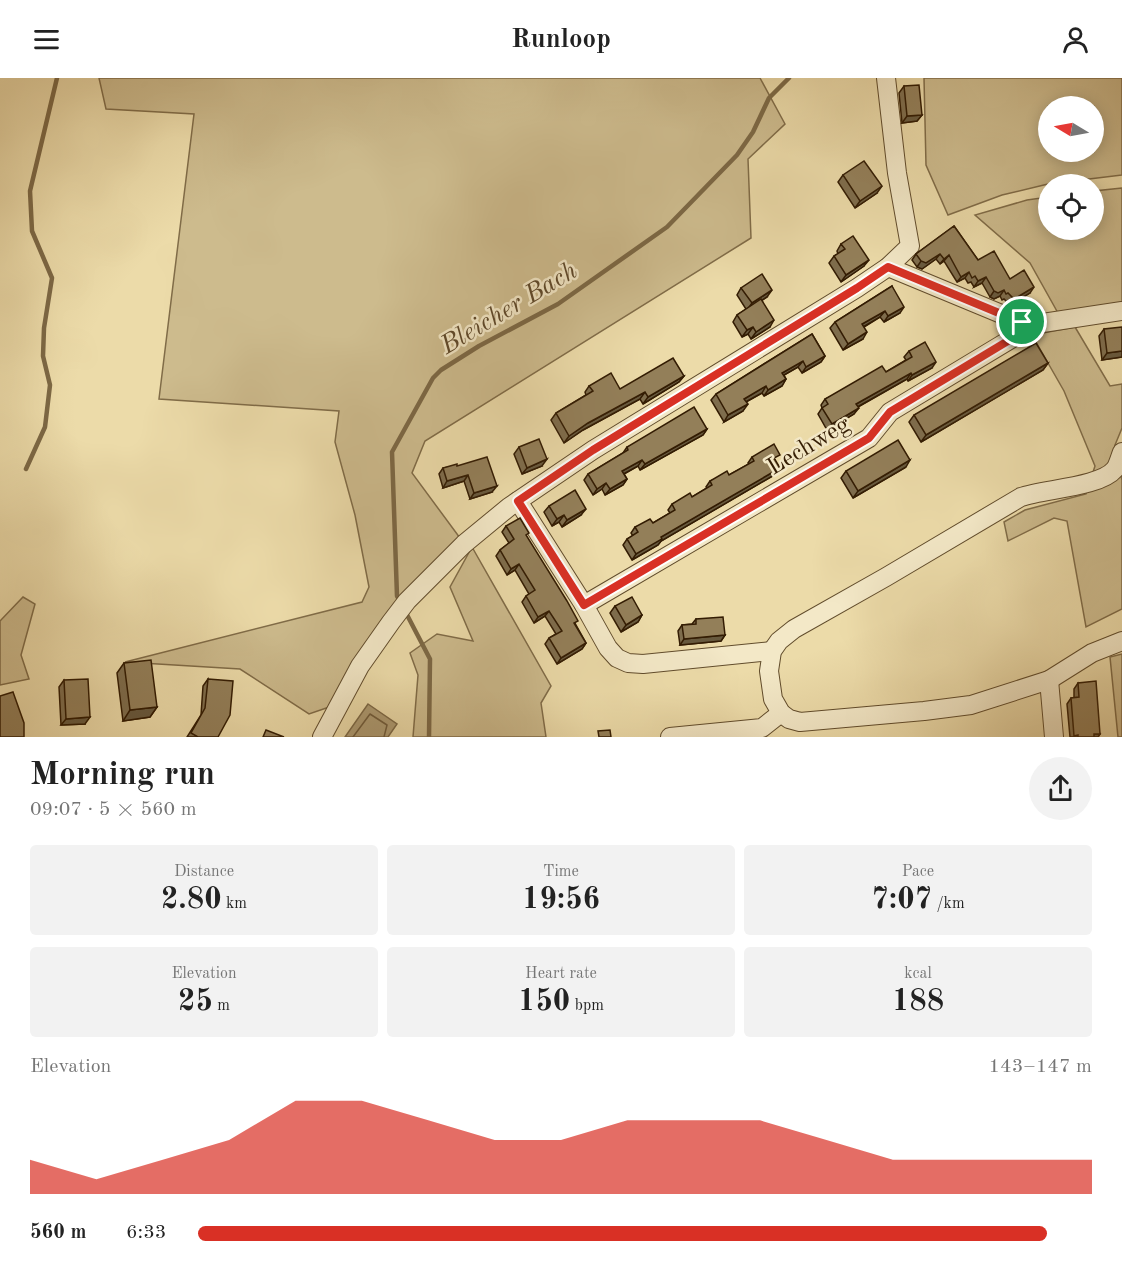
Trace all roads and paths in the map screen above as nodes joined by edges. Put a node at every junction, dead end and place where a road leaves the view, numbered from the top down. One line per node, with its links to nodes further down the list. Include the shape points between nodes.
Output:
1 (886, 78): 2 (street, via 910,246)
2 (888, 267): 4 (street, via 1011,318); 7 (street, via 593,450)
3 (1122, 311): 4 (street, Lechweg)
4 (1036, 324): 8 (street, Lechweg, via 890,412 869,438)
5 (1122, 452): 6 (street)
6 (1119, 472): 10 (street, via 1012,502 794,629)
7 (518, 501): 8 (street); 13 (street, via 464,544 403,607 360,666)
8 (584, 605): 10 (street, via 608,648 628,663)
9 (1122, 641): 11 (street, via 1092,653)
10 (772, 651): 12 (street, via 772,699)
11 (1049, 680): 12 (street, via 971,705 924,711 800,722); 15 (street)
12 (781, 713): 14 (street, via 762,728)
13 (322, 737)
14 (670, 737)
15 (1054, 737)

